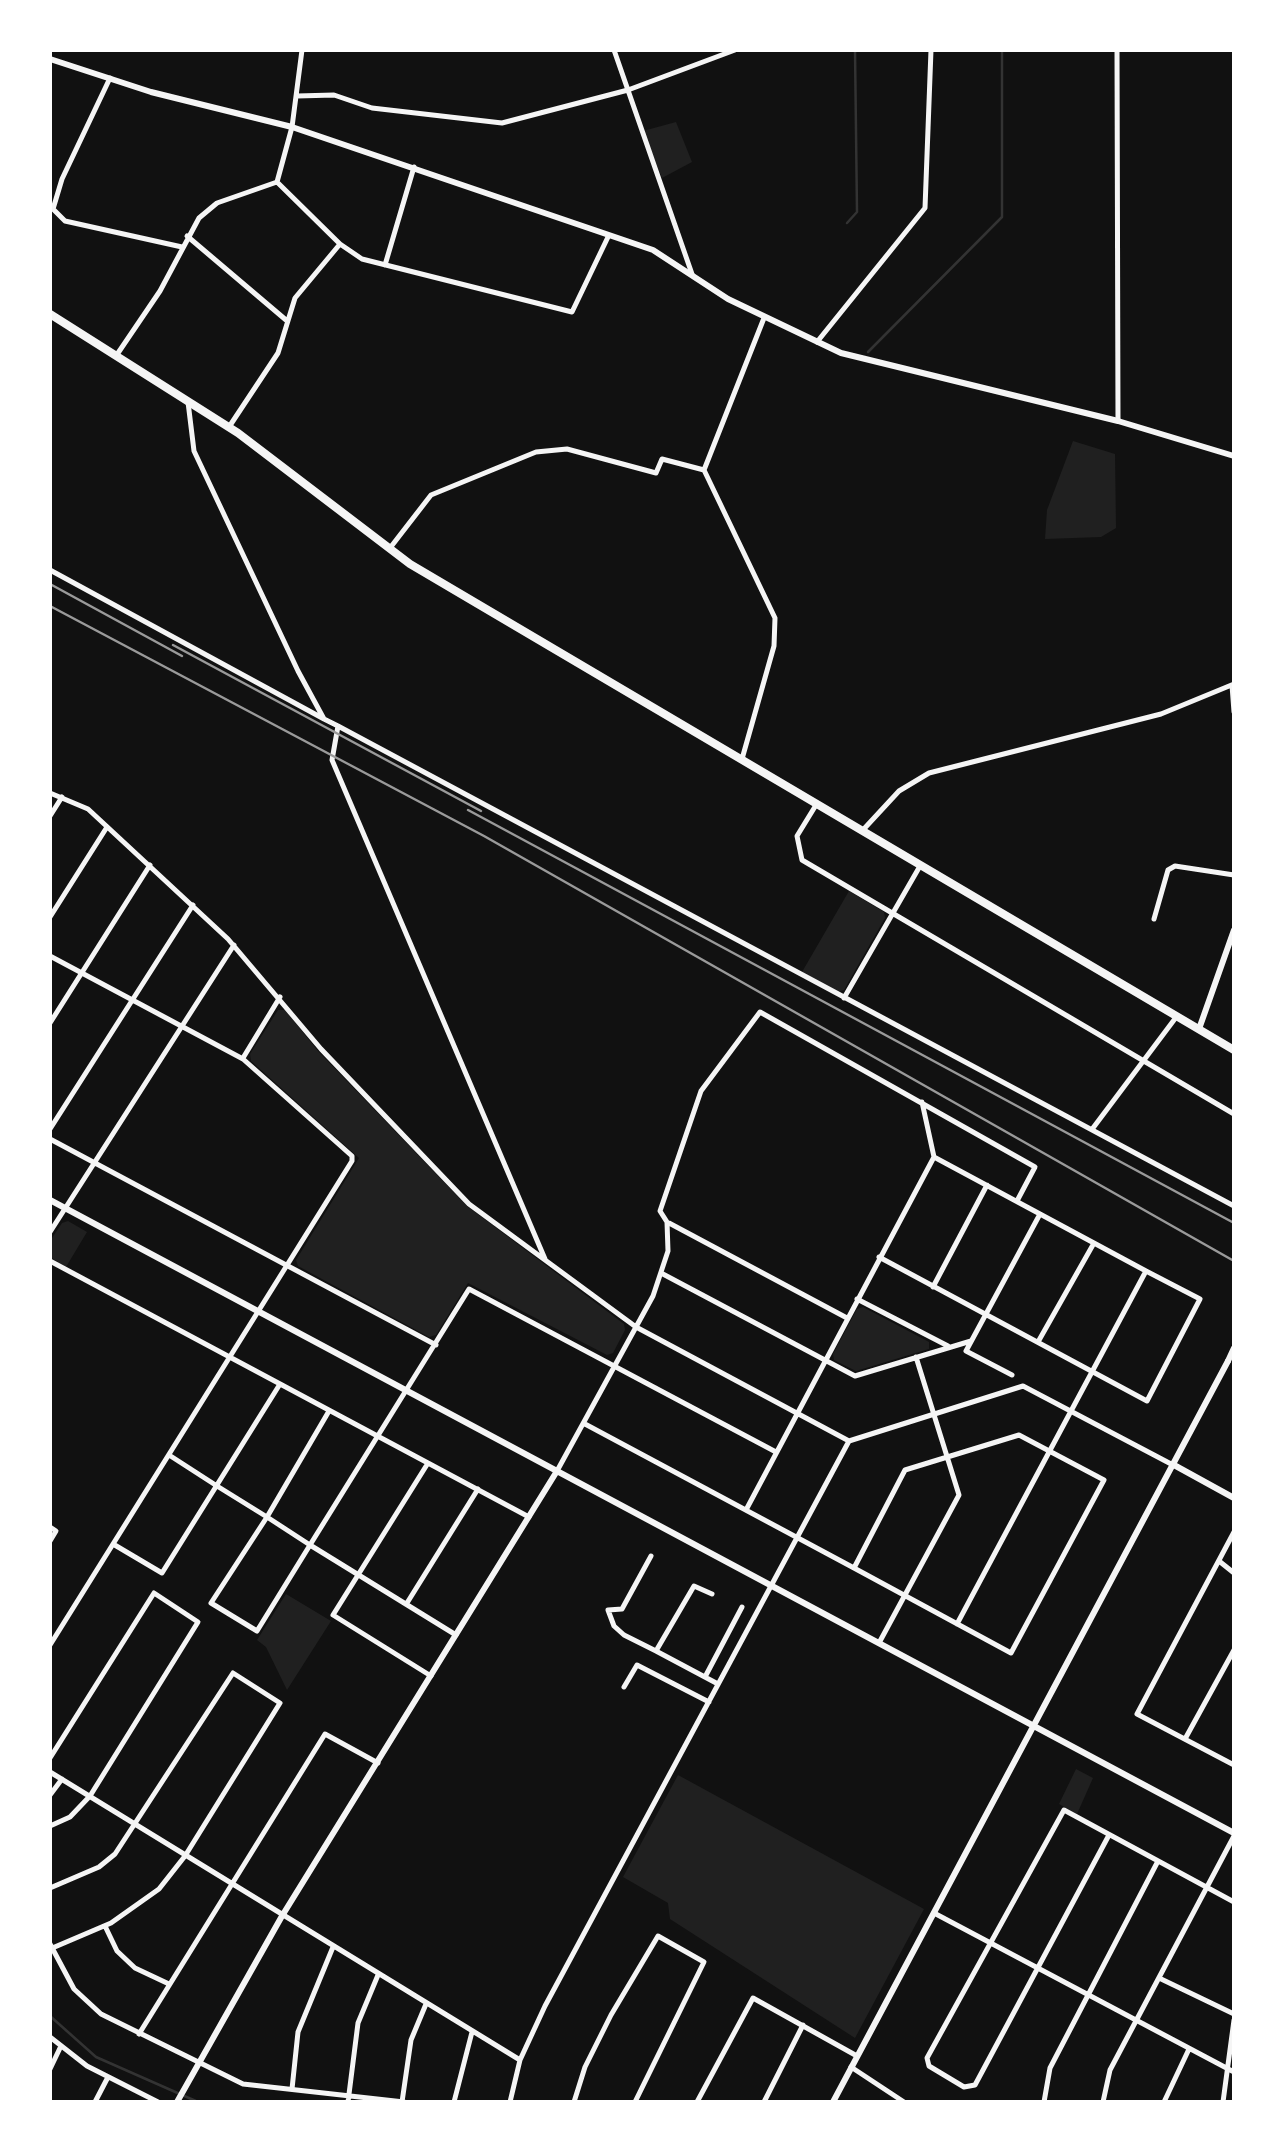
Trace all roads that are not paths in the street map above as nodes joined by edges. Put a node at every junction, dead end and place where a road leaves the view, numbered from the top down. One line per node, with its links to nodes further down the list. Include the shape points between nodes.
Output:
1 (302, 50): 9 (street)
2 (614, 50): 8 (street)
3 (735, 50): 8 (street)
4 (931, 50): 24 (street, via 925,208)
5 (1117, 50): 27 (street)
6 (50, 59): 7 (main road)
7 (110, 78): 10 (main road); 14 (street)
8 (628, 90): 9 (street, via 502,123 372,108 334,95); 20 (street)
9 (297, 96): 10 (street)
10 (292, 127): 11 (main road); 13 (street)
11 (414, 167): 16 (main road); 19 (street)
12 (50, 181): 14 (street)
13 (277, 182): 15 (street, via 212,206); 17 (street)
14 (60, 187): 18 (street, via 53,208 65,221)
15 (187, 236): 18 (street); 23 (street)
16 (608, 236): 19 (street, via 572,312); 20 (main road, via 653,250)
17 (340, 244): 19 (street); 23 (street, via 295,298)
18 (182, 247): 25 (street)
19 (385, 266)
20 (692, 275): 22 (main road)
21 (50, 314): 25 (highway)
22 (764, 318): 24 (main road); 30 (street)
23 (286, 320): 28 (street, via 278,353)
24 (817, 342): 27 (main road, via 880,366)
25 (116, 356): 26 (highway)
26 (188, 401): 28 (highway); 35 (street, via 194,451)
27 (1118, 421): 29 (main road)
28 (229, 427): 31 (highway)
29 (1234, 456)
30 (704, 470): 31 (street, via 662,459 656,473 567,449 536,452 431,495); 37 (street, via 775,618 774,646)
31 (388, 550): 37 (highway)
32 (50, 570): 35 (street)
33 (1233, 684): 34 (street); 43 (street, via 1162,714 929,773 899,791)
34 (1234, 712)
35 (324, 719): 36 (street)
36 (338, 726): 56 (street); 83 (street, via 332,760)
37 (742, 759): 40 (highway)
38 (50, 793): 39 (street)
39 (62, 797): 41 (street); 42 (street)
40 (817, 803): 43 (highway); 48 (street, via 797,836 802,860)
41 (50, 816)
42 (107, 827): 45 (street); 49 (street)
43 (862, 830): 44 (highway)
44 (921, 865): 48 (street); 58 (highway)
45 (150, 866): 47 (street); 54 (street)
46 (1234, 876): 50 (street, via 1175,866 1168,870)
47 (193, 905): 52 (street); 57 (street)
48 (892, 913): 56 (street); 64 (street)
49 (50, 916)
50 (1154, 919)
51 (1234, 930): 61 (main road)
52 (234, 945): 55 (street); 60 (street)
53 (50, 956): 54 (street)
54 (82, 973): 57 (street); 59 (street)
55 (280, 997): 63 (street); 83 (street, via 469,1204)
56 (844, 998): 67 (street)
57 (131, 1000): 60 (street); 68 (street)
58 (1177, 1016): 61 (highway); 64 (street)
59 (50, 1024)
60 (182, 1027): 63 (street); 71 (street)
61 (1199, 1029): 62 (highway)
62 (1234, 1050)
63 (242, 1058): 84 (street, via 352,1156)
64 (1144, 1060): 66 (street); 67 (street)
65 (922, 1102): 70 (street); 74 (street, via 1035,1167); 78 (street, via 760,1012 701,1091 660,1211)
66 (1234, 1114)
67 (1093, 1128): 75 (street)
68 (50, 1129)
69 (50, 1139): 71 (street)
70 (934, 1157): 72 (street); 81 (street)
71 (95, 1164): 76 (street); 84 (street)
72 (987, 1185): 74 (street); 87 (street)
73 (50, 1200): 76 (main road)
74 (1016, 1201): 77 (street)
75 (1234, 1206)
76 (66, 1209): 79 (street); 89 (main road)
77 (1040, 1214): 80 (street); 90 (street)
78 (667, 1222): 86 (street); 91 (street)
79 (50, 1232)
80 (1094, 1243): 85 (street); 94 (street)
81 (879, 1258): 87 (street); 88 (street)
82 (50, 1262): 99 (street)
83 (546, 1262): 92 (street)
84 (287, 1265): 89 (street); 95 (street)
85 (1146, 1271): 102 (street); 102 (street, via 1200,1300 1147,1401)
86 (661, 1273): 92 (street); 100 (street)
87 (933, 1287): 90 (street)
88 (857, 1300): 91 (street); 96 (street)
89 (260, 1311): 99 (street); 105 (main road)
90 (986, 1315): 93 (street); 94 (street)
91 (847, 1318): 100 (street)
92 (636, 1327): 101 (street); 108 (street)
93 (971, 1342): 96 (street); 103 (street, via 966,1351)
94 (1038, 1342): 102 (street)
95 (436, 1344): 101 (street, via 469,1288); 105 (street)
96 (950, 1347): 98 (street)
97 (1232, 1355): 118 (main road)
98 (916, 1358): 100 (street, via 856,1376); 109 (street)
99 (231, 1359): 104 (street); 115 (street)
100 (825, 1360): 108 (street)
101 (616, 1368): 110 (street); 114 (street)
102 (1092, 1372): 107 (street)
103 (1012, 1375)
104 (280, 1384): 106 (street); 120 (street)
105 (409, 1389): 111 (street); 119 (main road)
106 (329, 1411): 111 (street); 124 (street)
107 (1071, 1411): 109 (street, via 1023,1386); 113 (street); 118 (street)
108 (797, 1412): 112 (street); 114 (street)
109 (934, 1414): 112 (street); 116 (street)
110 (584, 1424): 119 (street); 123 (street)
111 (380, 1436): 117 (street); 131 (street)
112 (849, 1440): 128 (street)
113 (1050, 1451): 116 (street, via 1019,1435); 142 (street); 142 (street, via 1104,1480 1011,1653)
114 (776, 1452): 123 (street)
115 (170, 1456): 120 (street); 130 (street)
116 (948, 1457): 134 (street, via 905,1470); 139 (street, via 959,1494)
117 (428, 1462): 121 (street); 135 (street)
118 (1174, 1465): 122 (main road); 153 (main road)
119 (557, 1471): 125 (main road); 137 (main road)
120 (217, 1486): 124 (street); 130 (street, via 162,1573)
121 (478, 1489): 125 (street); 140 (street)
122 (1234, 1498)
123 (746, 1510): 128 (street)
124 (266, 1517): 131 (street); 131 (street, via 212,1603 257,1631)
125 (529, 1517): 143 (main road)
126 (50, 1527): 129 (street, via 56,1531)
127 (1234, 1532): 133 (street)
128 (798, 1538): 134 (street); 137 (street)
129 (50, 1540)
130 (113, 1544): 145 (street)
131 (310, 1545): 135 (street)
132 (651, 1556): 147 (street, via 622,1609 608,1610 614,1626)
133 (1219, 1561): 136 (street); 154 (street, via 1137,1714)
134 (854, 1568): 139 (street)
135 (360, 1574): 140 (street); 148 (street, via 334,1615)
136 (1234, 1574)
137 (770, 1586): 144 (main road); 150 (street)
138 (712, 1594): 147 (street, via 694,1586)
139 (905, 1596): 142 (street); 144 (street)
140 (407, 1603): 143 (street)
141 (742, 1606): 149 (street)
142 (957, 1624)
143 (456, 1635): 148 (main road)
144 (879, 1643): 153 (main road)
145 (50, 1644)
146 (1234, 1650): 154 (street)
147 (656, 1651): 149 (street)
148 (431, 1676): 156 (main road)
149 (704, 1676): 150 (street)
150 (718, 1684): 152 (street)
151 (624, 1686): 152 (street, via 637,1665)
152 (708, 1702): 193 (street)
153 (1034, 1726): 165 (main road); 172 (main road)
154 (1186, 1739): 157 (street)
155 (50, 1758): 161 (street, via 154,1593 198,1622)
156 (378, 1763): 168 (street, via 326,1734); 173 (main road)
157 (1234, 1765)
158 (50, 1772): 159 (street)
159 (62, 1779): 160 (street); 161 (street)
160 (50, 1795)
161 (90, 1796): 162 (street, via 70,1818); 163 (street)
162 (50, 1826)
163 (137, 1826): 166 (street); 166 (street, via 232,1673 280,1702); 169 (street, via 99,1867)
164 (1109, 1835): 167 (street); 175 (street, via 1064,1810 1058,1813); 178 (street)
165 (1234, 1835): 170 (street)
166 (186, 1856): 168 (street); 174 (street, via 159,1889)
167 (1158, 1861): 170 (street); 182 (street)
168 (231, 1884): 173 (street); 181 (street)
169 (50, 1888)
170 (1207, 1888): 171 (street); 180 (street)
171 (1234, 1902)
172 (934, 1912): 175 (street); 192 (main road)
173 (282, 1916): 177 (street); 194 (main road)
174 (105, 1926): 176 (street); 181 (street, via 136,1968)
175 (989, 1942): 178 (street); 178 (street, via 927,2058 929,2066 964,2087 975,2085)
176 (51, 1947): 188 (street, via 74,1989 101,2014)
177 (333, 1948): 179 (street); 199 (street, via 298,2032)
178 (1038, 1968): 182 (street)
179 (378, 1975): 183 (street); 200 (street, via 358,2023)
180 (1159, 1978): 184 (street); 185 (street)
181 (170, 1984): 188 (street)
182 (1087, 1994): 185 (street); 213 (street, via 1050,2068)
183 (426, 2004): 187 (street); 204 (street, via 411,2040)
184 (1234, 2017): 197 (street)
185 (1136, 2020): 191 (street); 214 (street, via 1110,2070)
186 (803, 2024): 192 (street); 209 (street, via 753,1998); 210 (street)
187 (472, 2032): 193 (street); 205 (street)
188 (139, 2034): 194 (street)
189 (50, 2037): 190 (street)
190 (60, 2048): 196 (street); 198 (street)
191 (1189, 2049): 197 (street); 215 (street)
192 (857, 2056): 195 (main road)
193 (520, 2060): 206 (street)
194 (197, 2063): 199 (street, via 243,2084); 203 (main road)
195 (851, 2066): 211 (main road); 212 (street)
196 (50, 2068)
197 (1230, 2072): 216 (street)
198 (108, 2077): 201 (street); 202 (street)
199 (292, 2089): 200 (street)
200 (349, 2098): 204 (street)
201 (95, 2102)
202 (158, 2102)
203 (176, 2102)
204 (403, 2102)
205 (454, 2102)
206 (510, 2102)
207 (574, 2102): 208 (street, via 584,2066 658,1936 704,1962)
208 (635, 2102)
209 (697, 2102)
210 (764, 2102)
211 (832, 2102)
212 (904, 2102)
213 (1044, 2102)
214 (1103, 2102)
215 (1164, 2102)
216 (1223, 2102)

